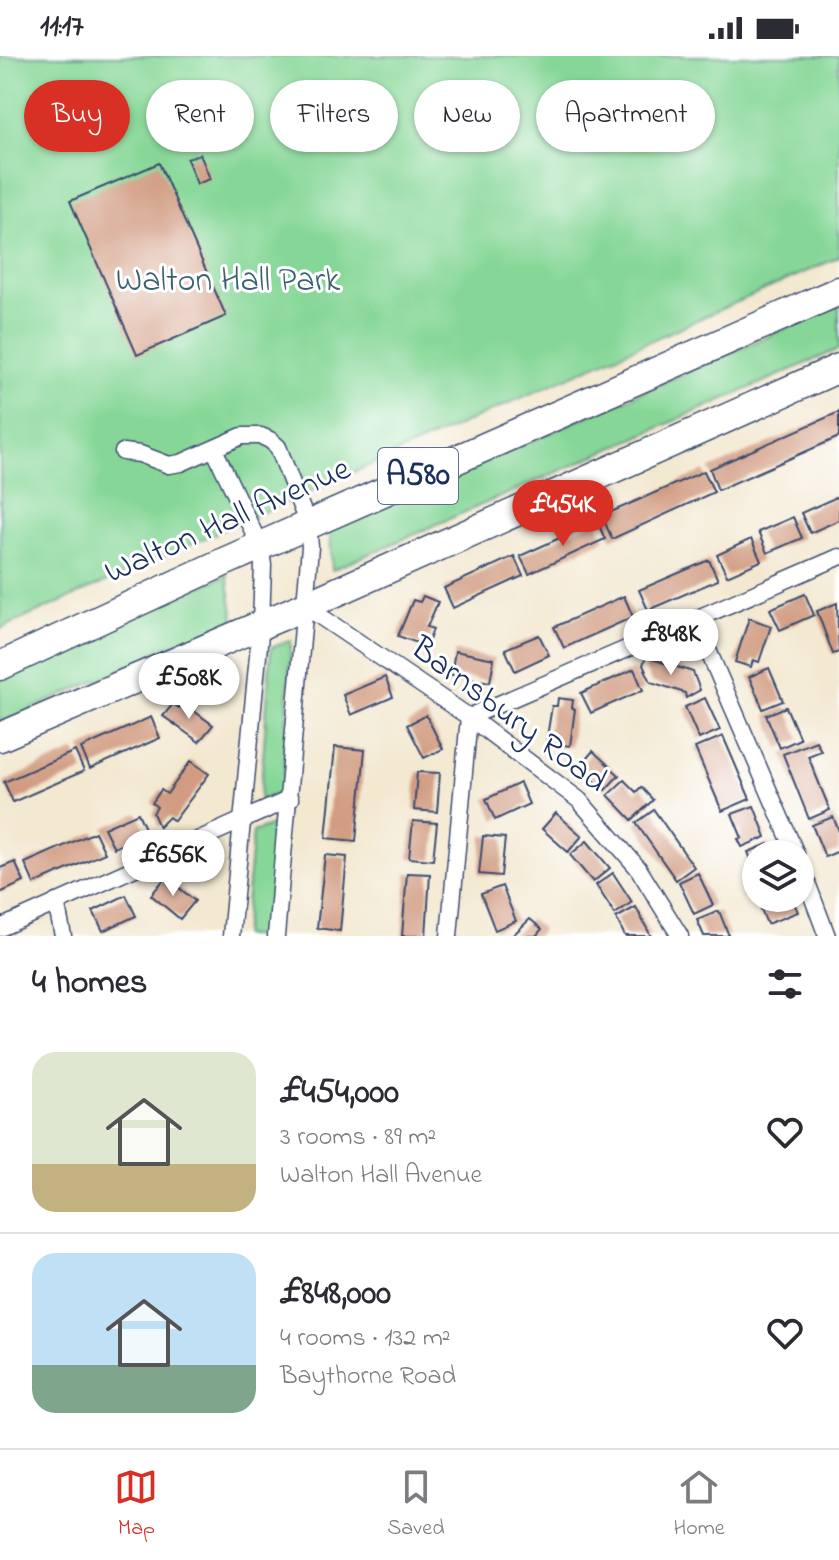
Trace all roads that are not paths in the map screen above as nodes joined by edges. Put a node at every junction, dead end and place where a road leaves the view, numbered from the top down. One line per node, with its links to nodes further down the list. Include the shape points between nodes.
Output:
1 (839, 291): 5 (highway, Walton Hall Avenue / A580)
2 (839, 368): 8 (highway, A580)
3 (214, 449): 4 (street, via 169,465); 5 (street, via 252,435 278,447); 6 (street)
4 (123, 452)
5 (308, 525): 6 (highway, Walton Hall Avenue / A580); 8 (street)
6 (260, 546): 10 (street); 11 (highway, Walton Hall Avenue / A580)
7 (839, 557): 9 (street)
8 (305, 606): 10 (highway, A580); 12 (street, Barnsbury Road); 14 (street)
9 (695, 620): 12 (street); 16 (street)
10 (261, 624): 13 (highway, A580); 15 (street)
11 (0, 666)
12 (469, 717): 20 (street); 24 (street, Barnsbury Road, via 579,800 638,868)
13 (0, 737)
14 (290, 799): 15 (street); 23 (street)
15 (242, 821): 18 (street); 22 (street)
16 (790, 840)
17 (814, 901): 25 (street)
18 (56, 902): 19 (street); 21 (street)
19 (0, 928)
20 (451, 935)
21 (63, 936)
22 (231, 936)
23 (276, 936)
24 (680, 936)
25 (827, 936)

